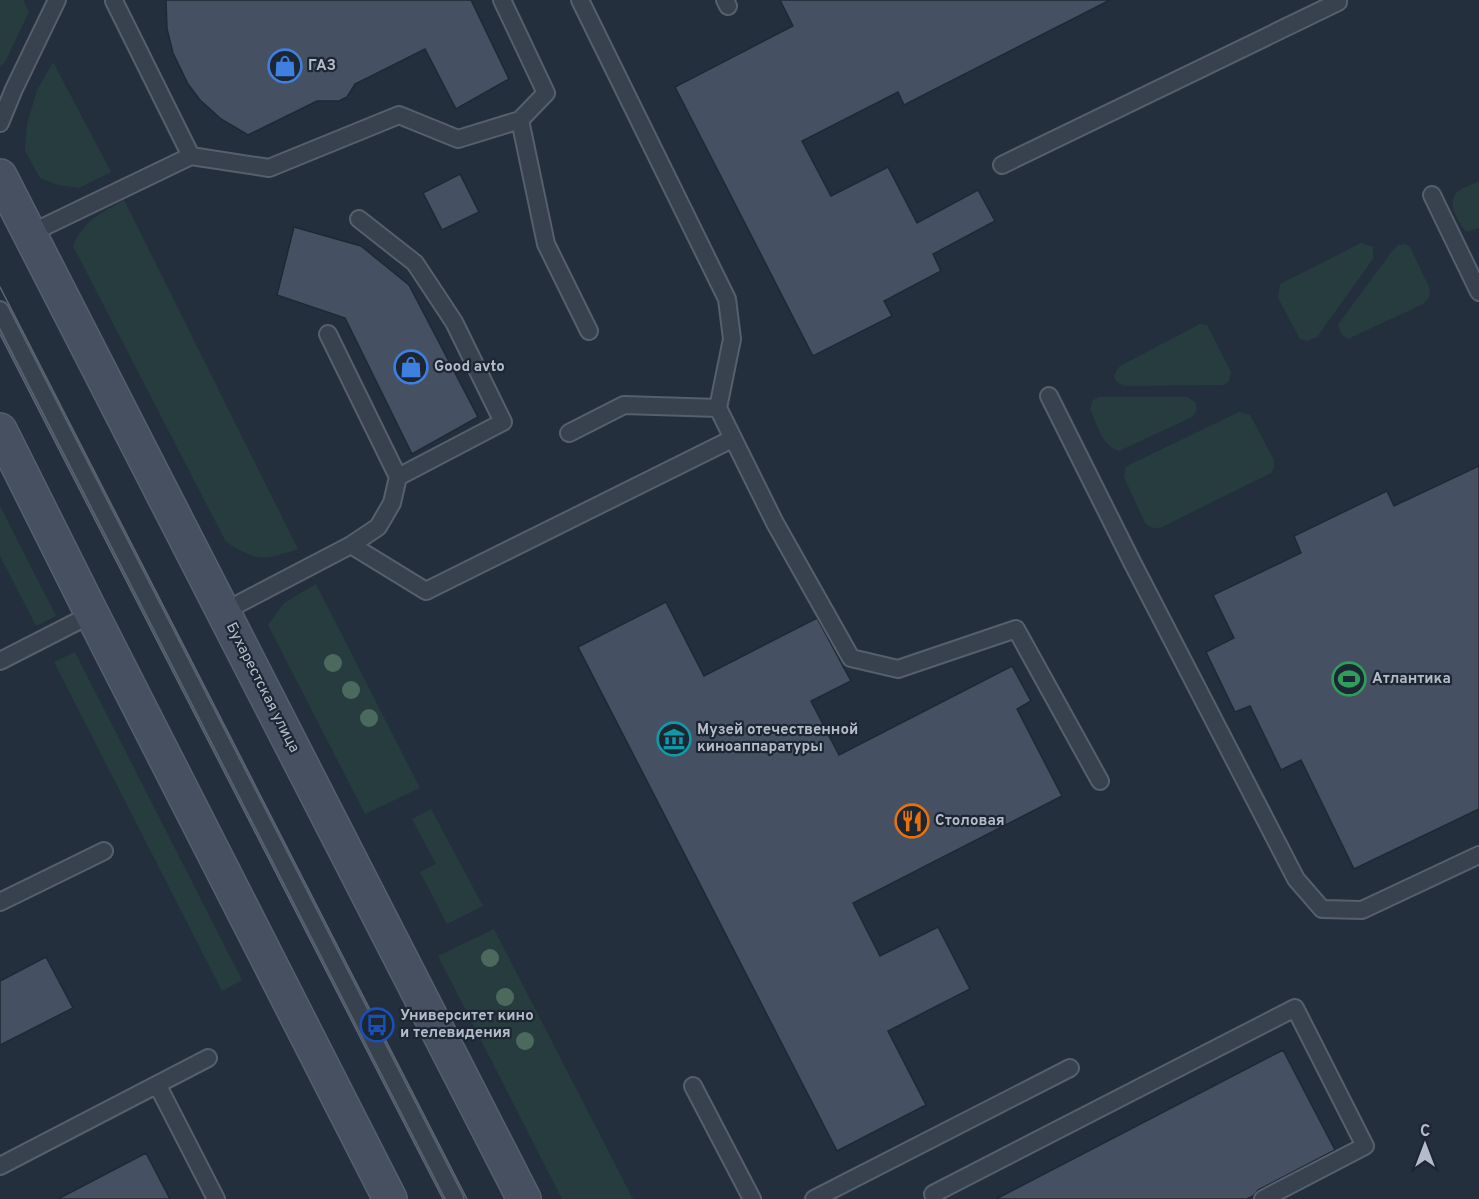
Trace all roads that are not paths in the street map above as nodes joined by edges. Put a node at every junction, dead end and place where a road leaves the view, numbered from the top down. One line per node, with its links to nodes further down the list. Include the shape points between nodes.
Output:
1 (57, 0): 7 (lane)
2 (502, 0): 6 (lane, via 546,93)
3 (580, 0): 19 (lane, via 727,299 732,339)
4 (1338, 0): 9 (lane)
5 (114, 1): 8 (lane)
6 (520, 120): 8 (lane, via 458,139 399,115 269,168); 16 (lane, via 546,244)
7 (0, 123)
8 (191, 156): 13 (lane)
9 (1002, 165)
10 (0, 176): 13 (main road, Бухарестская улица)
11 (1432, 195): 14 (lane)
12 (359, 219): 23 (lane, via 415,263 454,322 503,422)
13 (29, 234): 25 (main road, Бухарестская улица)
14 (1479, 292)
15 (0, 310): 40 (lane)
16 (589, 331)
17 (328, 334): 23 (lane)
18 (1049, 396): 30 (lane, via 1296,879 1322,909 1362,910)
19 (718, 408): 21 (lane, via 624,405); 22 (lane)
20 (0, 430): 26 (main road)
21 (568, 433)
22 (732, 439): 24 (lane, via 426,591); 28 (lane, via 851,658 898,669 1016,628)
23 (398, 477): 24 (lane, via 393,502 378,527)
24 (351, 545): 25 (lane)
25 (223, 612): 41 (main road, Бухарестская улица)
26 (92, 614): 27 (lane); 39 (main road)
27 (0, 661)
28 (1100, 781)
29 (104, 851): 31 (lane)
30 (1479, 855)
31 (0, 902)
32 (208, 1058): 34 (lane)
33 (1070, 1068): 43 (lane)
34 (158, 1086): 36 (lane); 38 (lane)
35 (693, 1086): 42 (lane)
36 (0, 1166)
37 (933, 1194): 44 (lane, via 1295,1008 1365,1146)
38 (216, 1199)
39 (390, 1199)
40 (455, 1199)
41 (524, 1199)
42 (752, 1199)
43 (814, 1199)
44 (1263, 1199)

